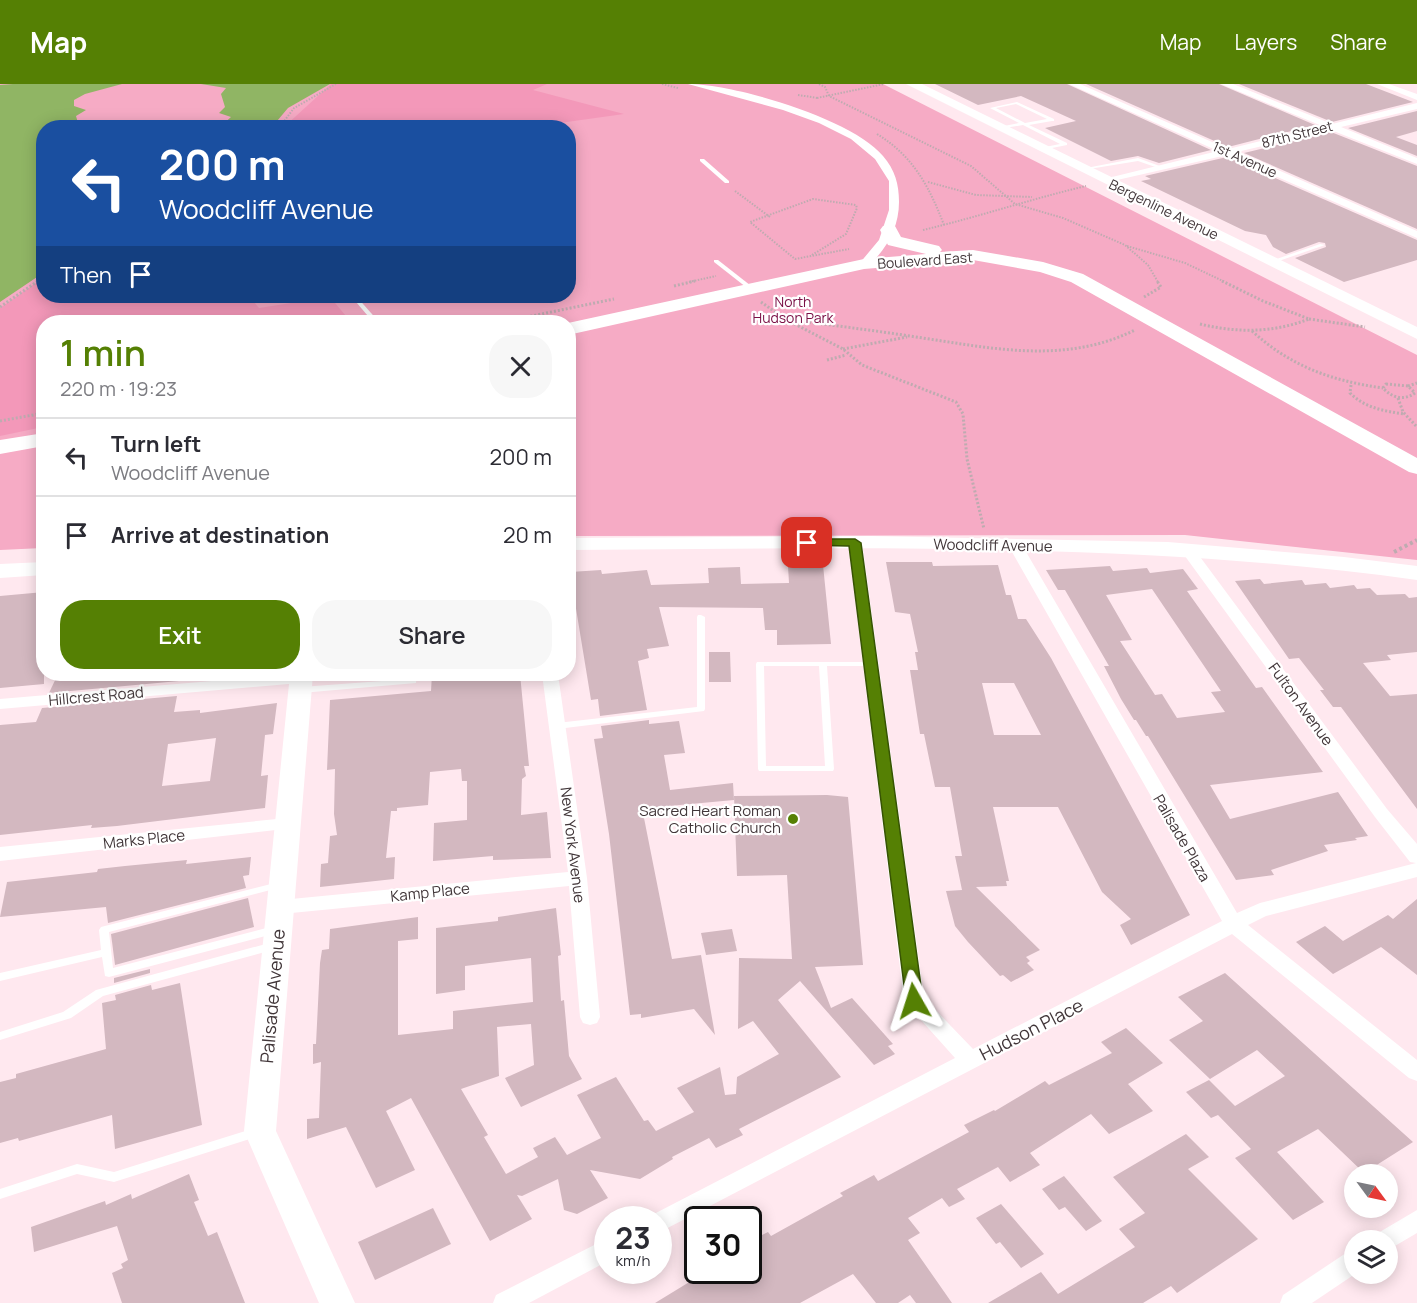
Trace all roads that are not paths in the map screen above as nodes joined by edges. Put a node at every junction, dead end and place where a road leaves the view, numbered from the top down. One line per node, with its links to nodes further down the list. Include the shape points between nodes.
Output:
1 (692, 84): 19 (street, via 815,118 872,149 896,184 897,198)
2 (912, 84): 10 (main road, Bergenline Avenue)
3 (1073, 84): 12 (street, 1st Avenue)
4 (1225, 84): 9 (street)
5 (1381, 84): 6 (street)
6 (1417, 97)
7 (1417, 106): 9 (street, 87th Street)
8 (1024, 124): 8 (lane, via 1013,119 992,108 1017,103 1052,120); 10 (lane); 11 (lane, via 1065,144)
9 (1329, 126): 12 (street, 87th Street); 14 (street)
10 (1001, 128): 11 (main road, Bergenline Avenue)
11 (1042, 149): 16 (main road, Bergenline Avenue)
12 (1228, 152): 15 (street, 87th Street); 20 (street, 1st Avenue)
13 (702, 160): 18 (lane)
14 (1417, 161)
15 (1162, 168): 16 (lane, via 1138,159); 17 (street, 87th Street)
16 (1083, 169): 17 (main road, Bergenline Avenue)
17 (1107, 181): 24 (main road, Bergenline Avenue)
18 (727, 182)
19 (889, 230): 22 (main road, via 894,241 902,244); 25 (street, via 880,251)
20 (1417, 235)
21 (1322, 245): 24 (lane)
22 (973, 255): 25 (main road, Boulevard East); 33 (main road, Boulevard East, via 1043,267 1077,278)
23 (716, 261): 26 (lane)
24 (1271, 262): 30 (main road, Bergenline Avenue)
25 (864, 264): 26 (main road, Boulevard East)
26 (753, 290): 29 (main road, Boulevard East)
27 (359, 303): 28 (lane)
28 (370, 315)
29 (576, 327)
30 (1417, 334)
31 (36, 440): 32 (main road)
32 (0, 447)
33 (1417, 467)
34 (855, 543): 35 (main road, Woodcliff Avenue); 36 (main road, Woodcliff Avenue); 43 (street)
35 (576, 544)
36 (1015, 545): 37 (main road, Woodcliff Avenue); 55 (street, Palisade Plaza)
37 (1187, 549): 40 (main road, Woodcliff Avenue); 51 (street, Fulton Avenue)
38 (36, 569): 39 (main road)
39 (0, 571)
40 (1417, 573)
41 (701, 617): 48 (lane, via 701,709)
42 (823, 664): 42 (lane, via 830,769 762,769 760,664); 43 (lane)
43 (870, 664): 60 (street, via 914,1001)
44 (300, 681): 45 (lane); 47 (street, Hillcrest Road); 49 (main road, Palisade Avenue)
45 (413, 681)
46 (551, 681): 48 (street, New York Avenue)
47 (0, 704)
48 (557, 726): 53 (street, New York Avenue)
49 (287, 824): 50 (street, Marks Place); 54 (main road, Palisade Avenue)
50 (0, 854)
51 (1417, 857)
52 (1417, 870): 55 (street, Hudson Place, via 1260,910)
53 (578, 878): 54 (street, Kamp Place); 58 (street, New York Avenue)
54 (279, 916): 56 (lane, via 104,930); 56 (lane, via 109,973); 59 (lane, via 99,993 67,1015); 62 (main road, Palisade Avenue)
55 (1233, 924): 60 (street, Hudson Place); 61 (street, Palisade Plaza)
56 (106, 952): 57 (lane)
57 (0, 977)
58 (590, 1017)
59 (0, 1036)
60 (970, 1060): 64 (street, Hudson Place)
61 (1417, 1072)
62 (260, 1131): 63 (lane, via 114,1177 77,1168); 69 (main road, Palisade Avenue)
63 (0, 1194)
64 (672, 1216)
65 (1417, 1220): 66 (street)
66 (1398, 1232)
67 (594, 1256): 70 (street)
68 (1344, 1269): 71 (street)
69 (337, 1303)
70 (505, 1303)
71 (1292, 1303)

